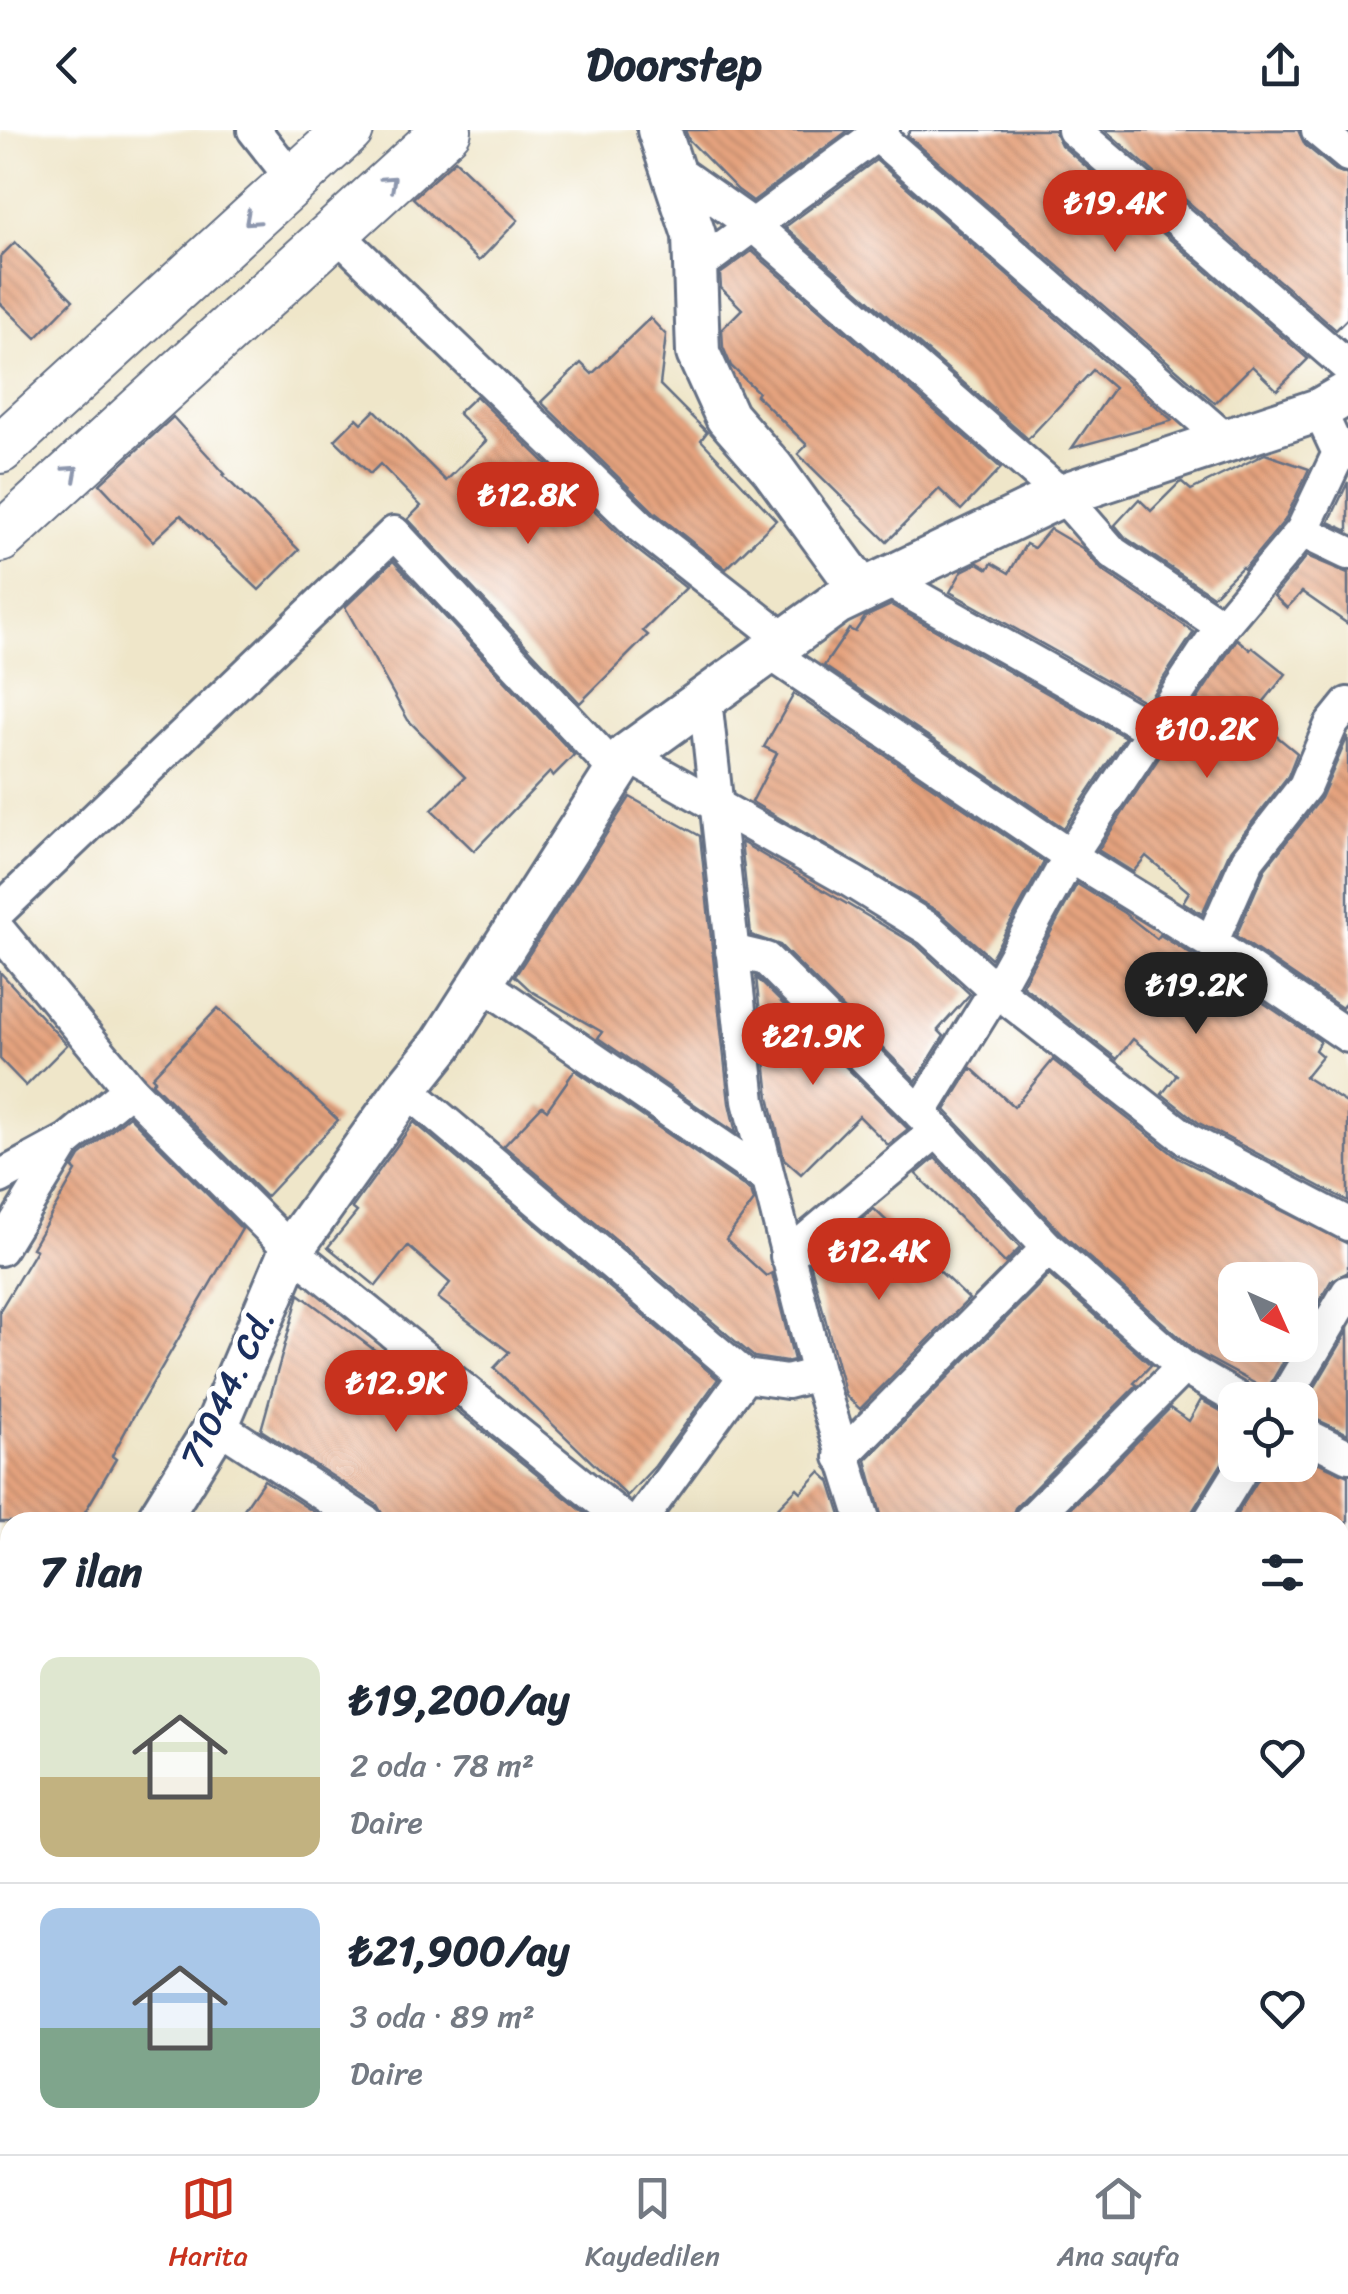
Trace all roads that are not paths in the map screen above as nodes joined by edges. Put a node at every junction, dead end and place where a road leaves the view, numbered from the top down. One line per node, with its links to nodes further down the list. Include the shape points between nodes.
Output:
1 (254, 130): 9 (street)
2 (349, 130): 9 (main road)
3 (447, 130): 11 (main road, one-way to 3)
4 (1074, 130): 13 (street)
5 (1318, 130): 8 (street)
6 (880, 132): 10 (street); 15 (street)
7 (664, 148): 10 (street); 12 (street, via 694,235)
8 (1348, 155)
9 (294, 180): 16 (main road, one-way to 16)
10 (754, 226): 12 (street); 18 (street)
11 (335, 232): 20 (main road, one-way to 11); 24 (street, via 641,527)
12 (695, 268): 22 (street, via 698,352 727,417)
13 (1348, 367)
14 (1333, 401): 15 (street); 17 (street)
15 (1226, 440): 18 (street)
16 (0, 450)
17 (1343, 454): 19 (street)
18 (1062, 495): 22 (street); 23 (street, via 1113,553)
19 (1302, 531): 21 (street); 23 (street)
20 (0, 538)
21 (1348, 553)
22 (875, 586): 24 (street, via 837,603); 27 (street)
23 (1222, 626): 27 (street)
24 (776, 646): 25 (street); 30 (street)
25 (705, 699): 28 (street); 29 (street)
26 (1348, 704): 33 (street, via 1331,725 1305,786 1248,859)
27 (1155, 731): 30 (street)
28 (622, 763): 29 (street); 31 (street, via 394,532); 35 (street, 71044. Cd.)
29 (715, 805): 34 (street); 36 (street, via 928,929)
30 (1070, 856): 33 (street); 36 (street)
31 (0, 910)
32 (0, 932): 38 (street)
33 (1211, 943): 37 (street)
34 (732, 951): 40 (street, via 766,959); 43 (street, via 749,1101)
35 (482, 983): 39 (street, 71044. Cd.); 43 (street)
36 (996, 990): 40 (street); 44 (street, via 1188,1140)
37 (1347, 1033)
38 (130, 1088): 41 (street); 47 (street)
39 (406, 1089): 47 (street, 71044. Cd.); 52 (street)
40 (928, 1123): 45 (street); 48 (street)
41 (68, 1140): 42 (street); 46 (street)
42 (0, 1177)
43 (766, 1177): 48 (street)
44 (1348, 1224)
45 (1048, 1248): 50 (street); 58 (street)
46 (0, 1249)
47 (291, 1250): 55 (street, 71044. Cd.); 62 (street)
48 (787, 1256): 51 (street)
49 (1348, 1292): 53 (street)
50 (1183, 1367): 54 (street); 65 (street)
51 (818, 1374): 52 (street, via 786,1382); 58 (street)
52 (745, 1376): 63 (street)
53 (1295, 1382)
54 (1218, 1387)
55 (218, 1424): 60 (street, 71044. Cd.); 61 (street)
56 (1318, 1441): 57 (street)
57 (1348, 1456)
58 (841, 1457): 64 (street)
59 (1234, 1482): 66 (street)
60 (163, 1512)
61 (351, 1512)
62 (614, 1512)
63 (646, 1512)
64 (860, 1512)
65 (1039, 1512)
66 (1215, 1512)

